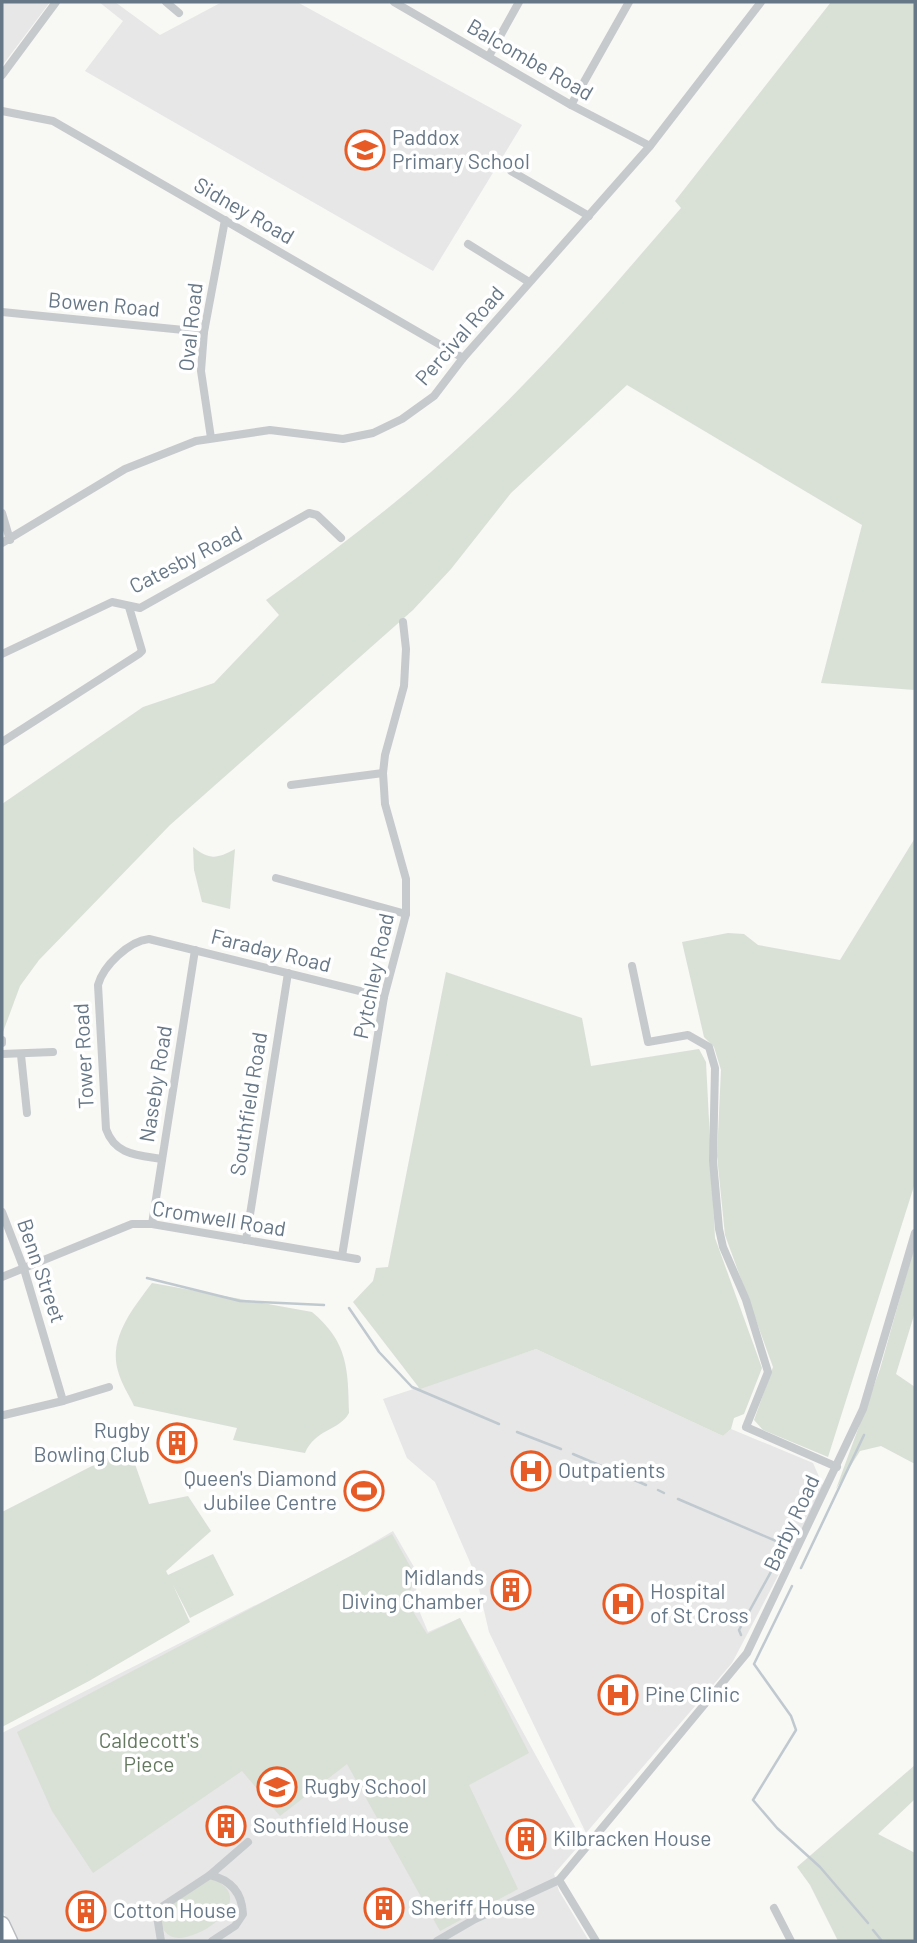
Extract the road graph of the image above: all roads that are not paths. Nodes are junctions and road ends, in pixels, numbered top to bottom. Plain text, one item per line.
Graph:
1 (56, 2) edge
2 (394, 2) edge
3 (519, 2) edge
4 (629, 2) edge
5 (761, 2) edge
6 (489, 56) junction
7 (2, 75) edge
8 (571, 105) junction
9 (2, 111) edge
10 (650, 146) junction
11 (511, 171) dead end
12 (589, 216) junction
13 (225, 220) junction
14 (468, 244) dead end
15 (529, 282) junction
16 (2, 312) edge
17 (204, 332) junction
18 (463, 358) junction
19 (211, 438) junction
20 (2, 513) edge
21 (341, 538) dead end
22 (6, 541) edge
23 (130, 607) junction
24 (402, 622) dead end
25 (2, 654) edge
26 (2, 742) edge
27 (383, 773) junction
28 (291, 785) dead end
29 (276, 878) dead end
30 (406, 914) junction
31 (149, 939) joint
32 (195, 950) junction
33 (632, 966) dead end
34 (288, 974) junction
35 (384, 997) junction
36 (53, 1052) dead end
37 (2, 1054) edge
38 (21, 1055) junction
39 (27, 1113) dead end
40 (162, 1159) junction
41 (2, 1212) edge
42 (152, 1224) junction
43 (915, 1233) edge
44 (246, 1240) junction
45 (342, 1256) junction
46 (357, 1259) dead end
47 (24, 1269) junction
48 (2, 1277) edge
49 (109, 1387) dead end
50 (62, 1401) junction
51 (4, 1415) dead end
52 (837, 1467) junction
53 (248, 1842) dead end
54 (210, 1875) junction
55 (559, 1880) junction
56 (774, 1908) dead end
57 (2, 1924) edge
58 (10, 1941) edge
59 (161, 1941) edge
60 (212, 1941) edge
61 (438, 1941) edge
62 (596, 1941) edge
63 (791, 1941) edge

1 - 7 street
2 - 6 street, Balcombe Road
3 - 6 street
4 - 8 street
5 - 10 street, Percival Road
6 - 8 street, Balcombe Road
8 - 10 street, Balcombe Road
9 - 13 street, Sidney Road
10 - 12 street, Percival Road
11 - 12 street
12 - 15 street, Percival Road
13 - 17 street, Oval Road
13 - 18 street, Sidney Road
14 - 15 street
15 - 18 street, Percival Road
16 - 17 street, Bowen Road
17 - 19 street, Oval Road
18 - 19 street, Percival Road
19 - 22 street, Percival Road
20 - 22 street
21 - 23 street, Catesby Road
23 - 25 street, Catesby Road
23 - 26 street
24 - 27 street, Pytchley Road
27 - 28 street
27 - 30 street, Pytchley Road
29 - 30 street
30 - 35 street, Pytchley Road
31 - 32 street, Faraday Road
31 - 40 street, Tower Road
32 - 34 street, Faraday Road
32 - 40 street, Naseby Road
33 - 52 street
34 - 35 street, Faraday Road
34 - 44 street, Southfield Road
35 - 45 street, Pytchley Road
36 - 38 street
37 - 38 street
38 - 39 street
40 - 42 street, Naseby Road
41 - 47 street, Benn Street
42 - 44 street, Cromwell Road
42 - 47 street, Cromwell Road
43 - 52 street, Barby Road
44 - 45 street, Cromwell Road
45 - 46 street, Cromwell Road
47 - 48 street, Cromwell Road
47 - 50 street, Benn Street
49 - 50 street
50 - 51 street
52 - 55 street, Barby Road
53 - 54 street
54 - 59 street
54 - 60 street
55 - 61 street, Barby Road
55 - 62 street
56 - 63 street
57 - 58 highway

